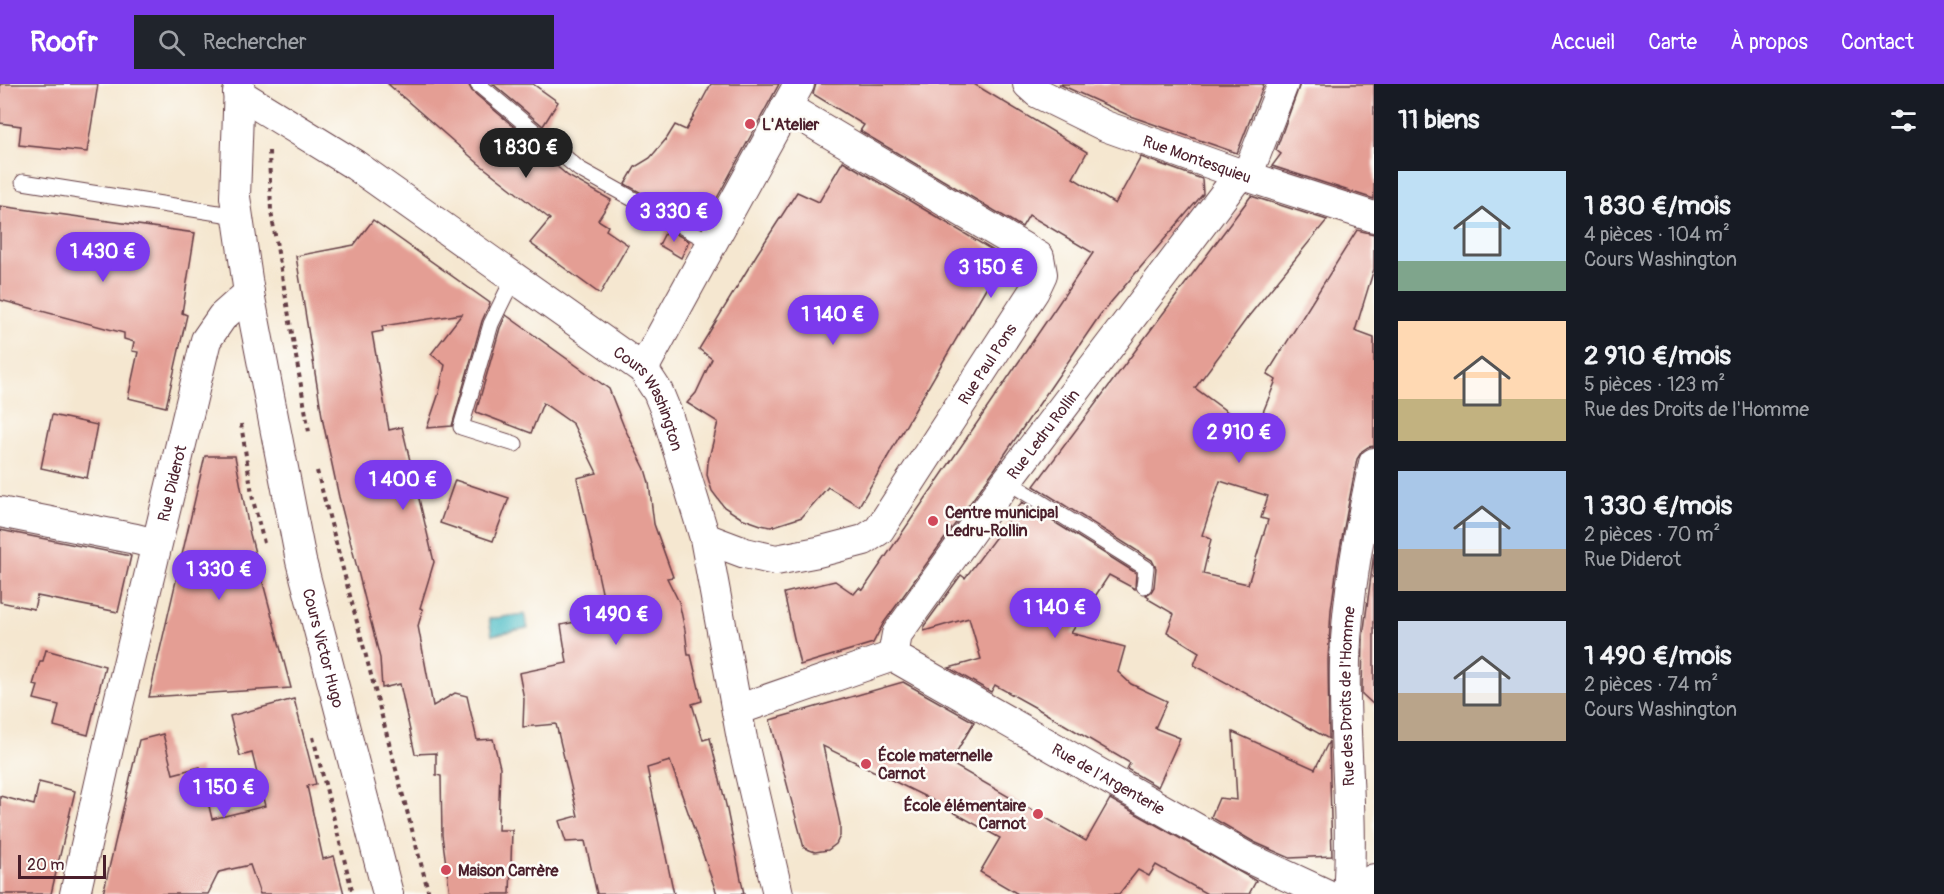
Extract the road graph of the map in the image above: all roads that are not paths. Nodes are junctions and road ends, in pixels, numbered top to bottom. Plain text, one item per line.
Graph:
1 (478, 84) edge
2 (1283, 84) edge
3 (1036, 87) edge
4 (238, 88) edge
5 (793, 96) edge
6 (1244, 175) junction
7 (23, 182) dead end
8 (237, 216) junction
9 (1374, 217) edge
10 (712, 243) junction
11 (514, 277) junction
12 (249, 293) junction
13 (643, 369) junction
14 (515, 444) dead end
15 (1372, 479) edge
16 (1007, 481) junction
17 (0, 512) edge
18 (705, 538) junction
19 (156, 544) junction
20 (1144, 586) dead end
21 (894, 656) junction
22 (737, 710) junction
23 (1374, 879) edge
24 (75, 894) edge
25 (388, 894) edge
26 (778, 894) edge
27 (1326, 894) edge
28 (1350, 894) edge

1 - 10 lane
2 - 6 street, Rue Ledru Rollin
3 - 6 street, Rue Montesquieu
4 - 8 street
4 - 11 street, Cours Washington
5 - 10 street
5 - 18 street, Rue Paul Pons
6 - 9 street, Rue Montesquieu
6 - 16 street, Rue Ledru Rollin
7 - 8 lane
8 - 12 street
10 - 13 street
11 - 13 street, Cours Washington
11 - 14 lane
12 - 19 street, Rue Diderot
12 - 25 street, Cours Victor Hugo
13 - 18 street, Cours Washington
15 - 28 street, Rue des Droits de l'Homme
16 - 20 lane
16 - 21 street, Rue Ledru Rollin
17 - 19 street
18 - 22 street, Cours Washington
19 - 24 street, Rue Diderot
21 - 22 street
21 - 27 street, Rue de l'Argenterie
22 - 26 street, Cours Washington
23 - 28 street

